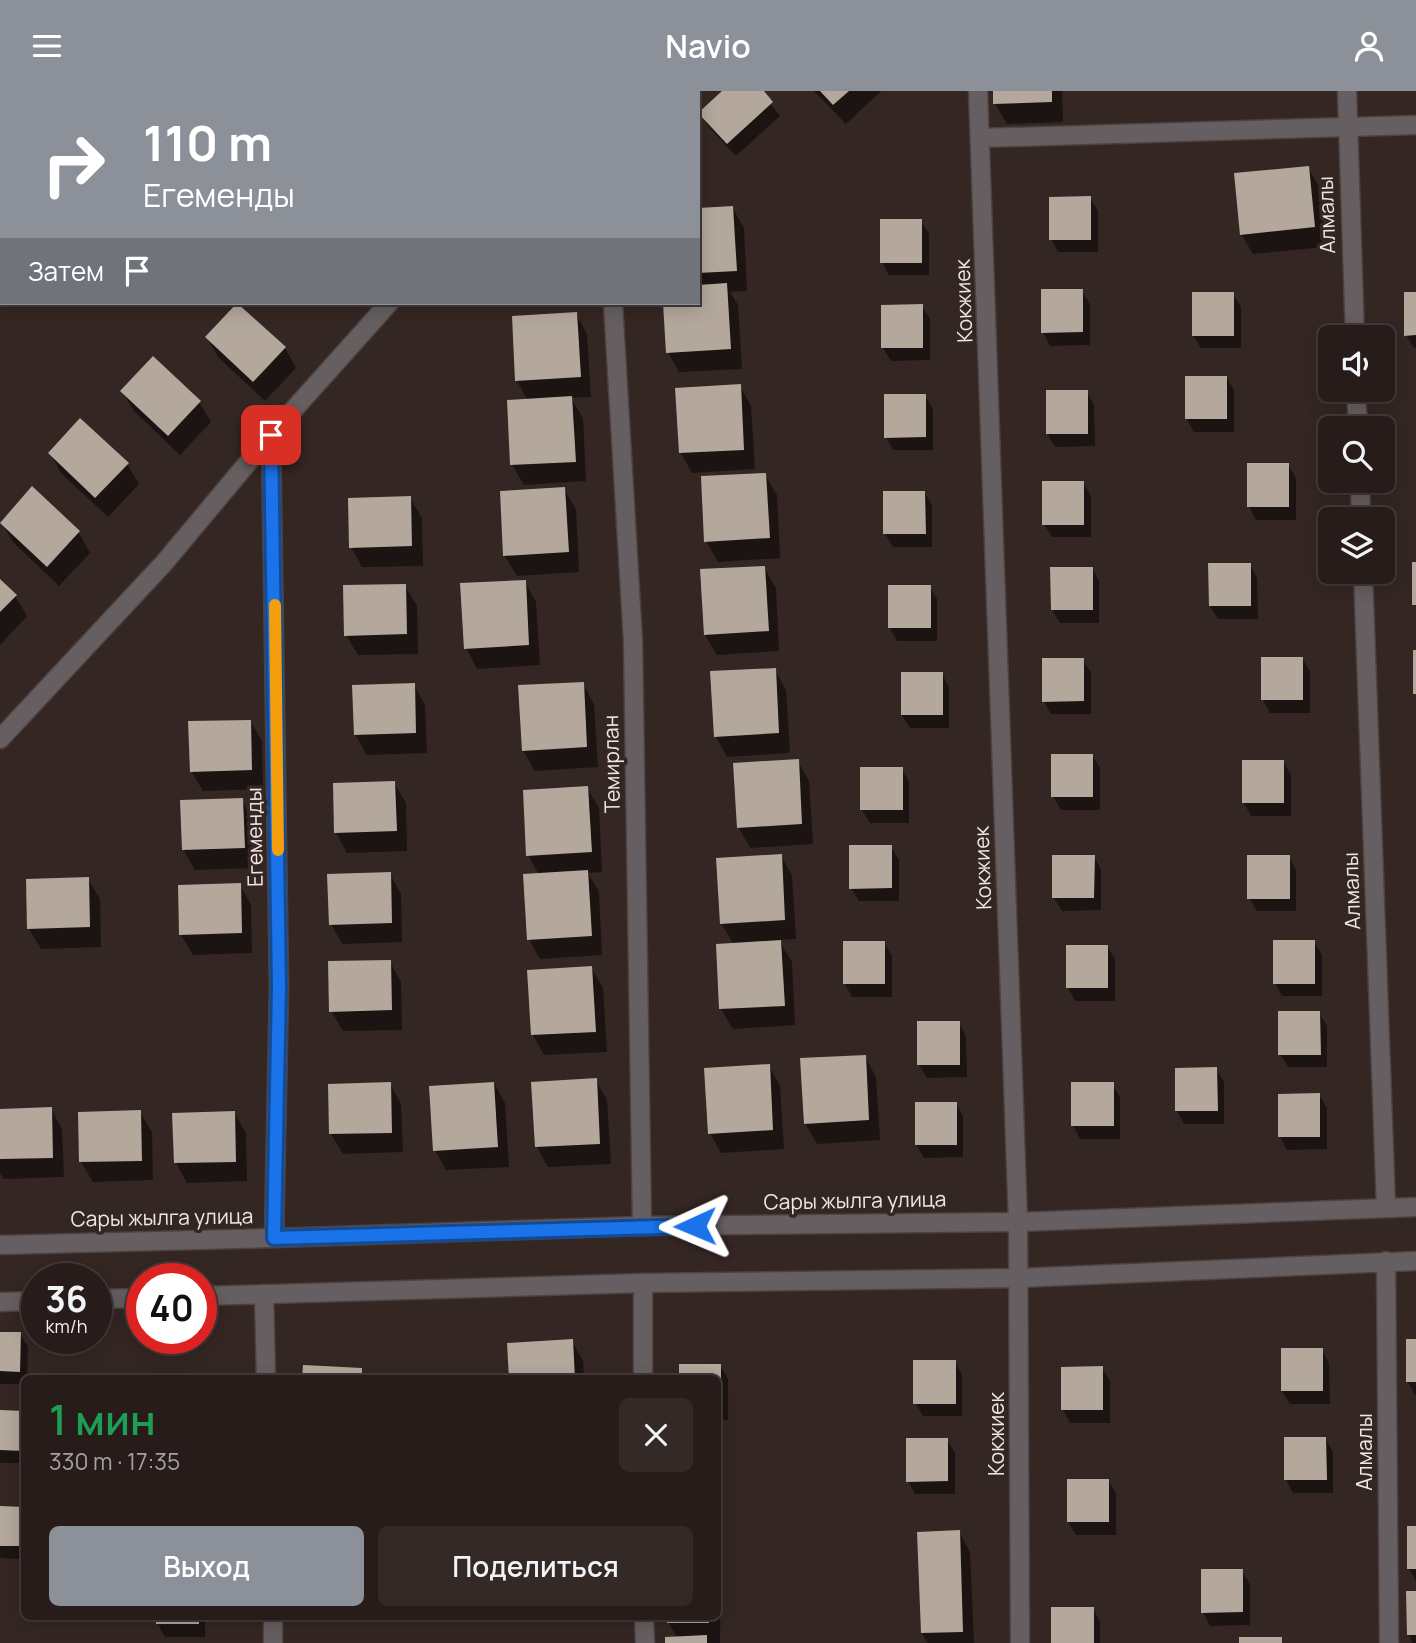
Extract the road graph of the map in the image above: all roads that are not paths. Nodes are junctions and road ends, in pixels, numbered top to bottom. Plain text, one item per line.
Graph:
1 (978, 91) edge
2 (1347, 91) edge
3 (1416, 125) edge
4 (1347, 127) junction
5 (980, 138) junction
6 (387, 305) edge
7 (613, 305) edge
8 (1354, 325) edge
9 (271, 435) junction
10 (1363, 584) edge
11 (0, 739) edge
12 (1386, 1207) junction
13 (1416, 1207) edge
14 (1018, 1221) junction
15 (642, 1226) junction
16 (274, 1238) junction
17 (0, 1245) edge
18 (1386, 1261) junction
19 (1416, 1261) edge
20 (1018, 1277) junction
21 (643, 1283) junction
22 (264, 1294) junction
23 (217, 1295) edge
24 (21, 1301) edge
25 (0, 1302) edge
26 (266, 1375) edge
27 (643, 1375) edge
28 (273, 1620) edge
29 (644, 1620) edge
30 (273, 1643) edge
31 (645, 1643) edge
32 (1020, 1643) edge
33 (1389, 1643) edge

1 - 5 street, Кокжиек
2 - 4 street, Алмалы
3 - 4 street
4 - 5 street
4 - 8 street, Алмалы
5 - 14 street, Кокжиек
6 - 9 street
7 - 15 street, Темирлан
9 - 11 street
9 - 16 street, Егеменды
10 - 12 street, Алмалы
12 - 13 street, Сары жылга улица
12 - 14 street, Сары жылга улица
14 - 15 street, Сары жылга улица
14 - 20 street, Кокжиек
15 - 16 street, Сары жылга улица
16 - 17 street, Сары жылга улица
18 - 19 street
18 - 20 street
18 - 33 street, Алмалы
20 - 21 street
20 - 32 street, Кокжиек
21 - 22 street
21 - 27 street
22 - 23 street
22 - 26 street
24 - 25 street
28 - 30 street
29 - 31 street

